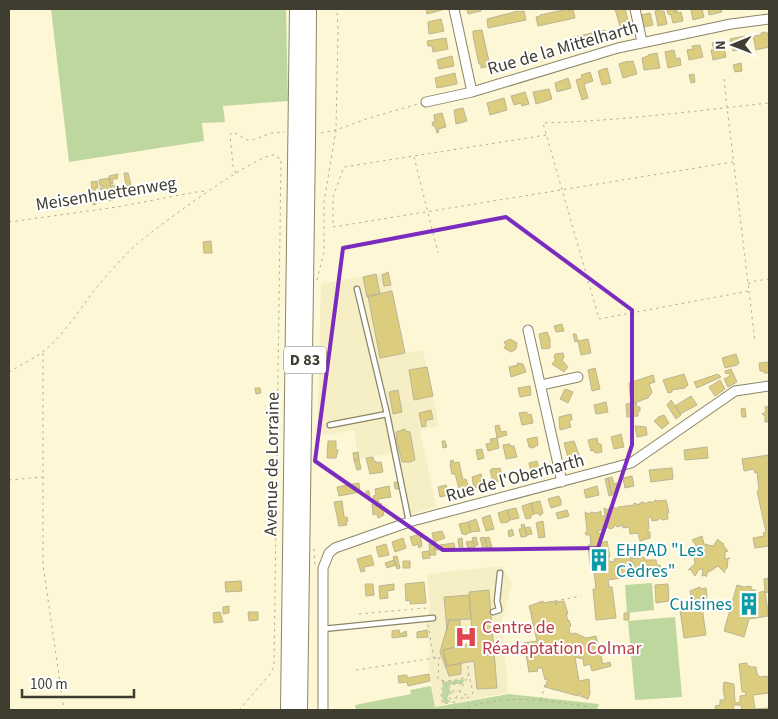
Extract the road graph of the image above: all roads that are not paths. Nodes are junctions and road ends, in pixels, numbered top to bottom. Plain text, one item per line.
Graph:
1 (296, 9) edge
2 (308, 9) edge
3 (454, 9) edge
4 (634, 9) edge
5 (769, 19) edge
6 (642, 42) junction
7 (472, 92) junction
8 (426, 102) road end
9 (357, 289) dead end
10 (528, 330) dead end
11 (578, 377) dead end
12 (541, 385) junction
13 (769, 386) edge
14 (387, 414) junction
15 (330, 425) dead end
16 (562, 482) junction
17 (409, 522) junction
18 (500, 573) dead end
19 (493, 612) dead end
20 (433, 618) dead end
21 (323, 629) junction
22 (288, 710) edge
23 (300, 710) edge
24 (323, 710) edge

1 - 22 main road, Avenue de Lorraine / D 83
2 - 23 main road, Avenue de Lorraine / D 83
3 - 7 street
4 - 6 street
5 - 6 street, Rue de la Mittelharth
6 - 7 street, Rue de la Mittelharth
7 - 8 street, Rue de la Mittelharth
9 - 14 lane
10 - 12 street
11 - 12 street
12 - 16 street
13 - 16 street, Rue de l'Oberharth
14 - 15 lane
14 - 17 lane
16 - 17 street, Rue de l'Oberharth
17 - 21 street, Rue de l'Oberharth
18 - 19 lane
20 - 21 lane
21 - 24 street, Rue de l'Oberharth

